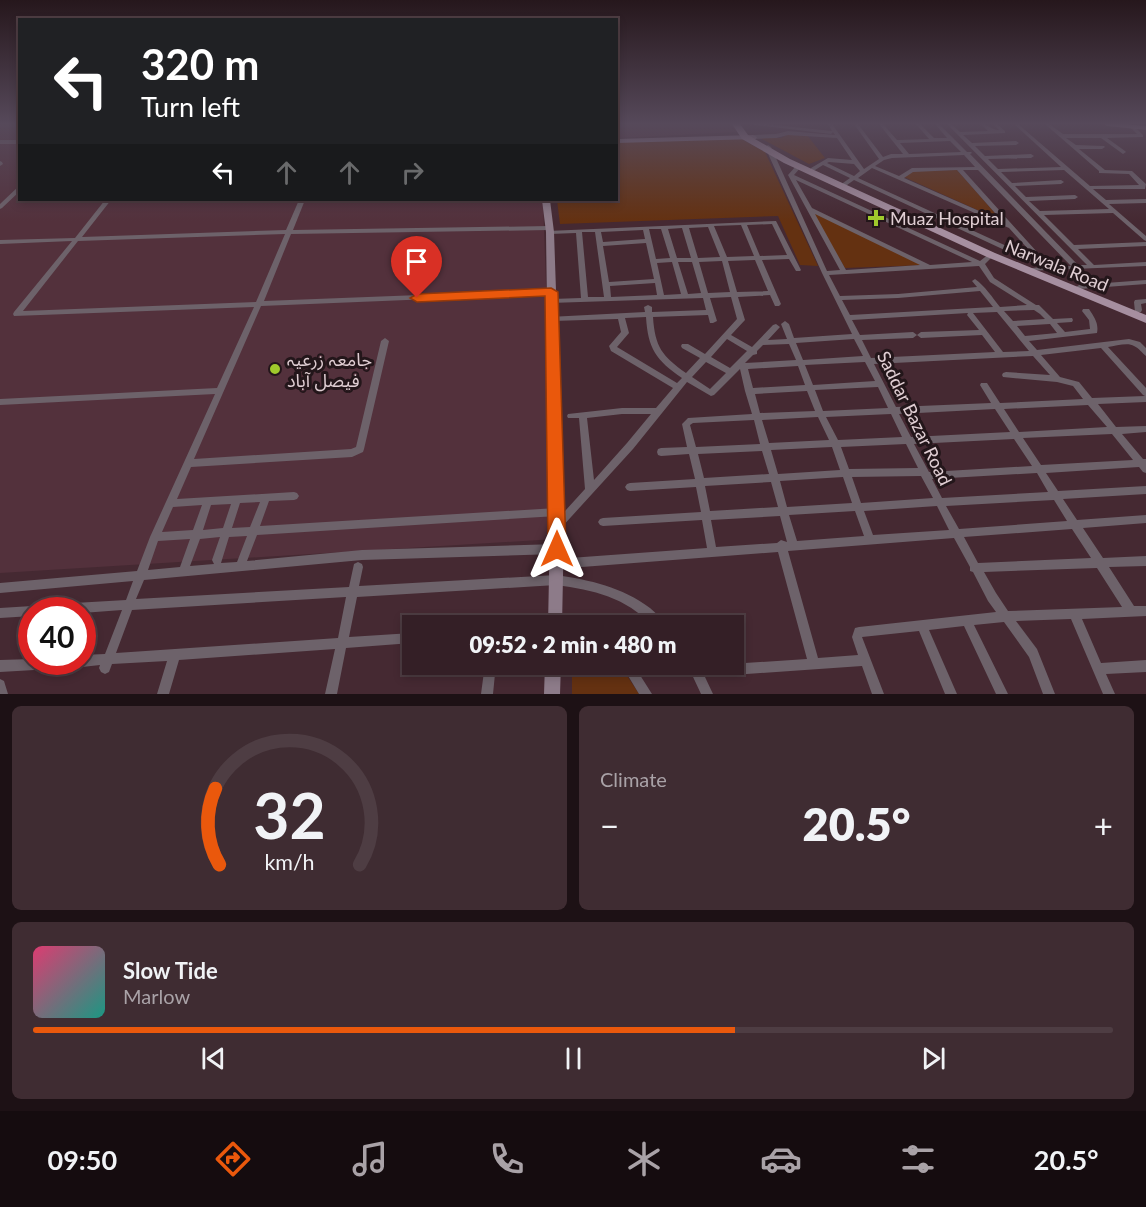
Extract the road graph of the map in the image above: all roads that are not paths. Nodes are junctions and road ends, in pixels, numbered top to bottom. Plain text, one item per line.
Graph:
1 (771, 156) edge
2 (776, 156) edge
3 (788, 156) edge
4 (852, 156) edge
5 (880, 156) edge
6 (898, 156) edge
7 (968, 156) edge
8 (982, 156) edge
9 (1051, 156) edge
10 (1085, 156) edge
11 (882, 159) junction
12 (856, 162) junction
13 (818, 166) junction
14 (871, 166) junction
15 (980, 168) junction
16 (1064, 168) junction
17 (959, 169) junction
18 (795, 171) junction
19 (996, 171) junction
20 (863, 172) junction
21 (1096, 172) dead end
22 (1104, 172) junction
23 (855, 178) junction
24 (900, 178) junction
25 (1060, 182) dead end
26 (845, 184) junction
27 (1010, 185) junction
28 (1146, 187) edge
29 (1087, 188) junction
30 (18, 189) edge
31 (1076, 197) dead end
32 (1024, 199) junction
33 (107, 201) edge
34 (302, 201) edge
35 (546, 201) edge
36 (1146, 201) edge
37 (1104, 202) junction
38 (0, 207) edge
39 (810, 209) junction
40 (1113, 211) junction
41 (1039, 213) junction
42 (744, 224) junction
43 (685, 226) junction
44 (711, 226) junction
45 (664, 227) junction
46 (1012, 227) junction
47 (646, 228) junction
48 (550, 230) junction
49 (598, 230) junction
50 (579, 231) junction
51 (288, 232) junction
52 (76, 240) junction
53 (649, 241) junction
54 (0, 242) edge
55 (1146, 242) edge
56 (600, 244) junction
57 (1072, 247) junction
58 (991, 255) junction
59 (758, 257) junction
60 (791, 257) junction
61 (723, 258) junction
62 (696, 260) junction
63 (653, 261) junction
64 (674, 261) junction
65 (981, 264) junction
66 (1146, 264) edge
67 (1092, 266) junction
68 (928, 267) junction
69 (1076, 267) junction
70 (1048, 268) junction
71 (798, 270) dead end
72 (1032, 270) junction
73 (844, 272) junction
74 (825, 273) junction
75 (657, 281) junction
76 (975, 281) dead end
77 (1146, 282) edge
78 (606, 284) junction
79 (1079, 287) junction
80 (984, 289) junction
81 (772, 293) junction
82 (734, 294) junction
83 (706, 295) junction
84 (685, 296) junction
85 (552, 297) junction
86 (661, 297) junction
87 (838, 298) junction
88 (608, 299) junction
89 (585, 300) junction
90 (1146, 302) edge
91 (259, 304) junction
92 (777, 304) dead end
93 (1037, 307) junction
94 (998, 309) junction
95 (964, 310) junction
96 (649, 311) junction
97 (1086, 311) dead end
98 (711, 312) junction
99 (1142, 312) edge
100 (971, 315) dead end
101 (621, 316) junction
102 (848, 318) junction
103 (552, 319) junction
104 (1146, 319) edge
105 (1069, 320) dead end
106 (713, 321) dead end
107 (1051, 322) junction
108 (1011, 324) junction
109 (1063, 334) junction
110 (728, 336) junction
111 (857, 337) junction
112 (1024, 339) junction
113 (385, 341) dead end
114 (792, 341) junction
115 (764, 343) junction
116 (685, 346) dead end
117 (1102, 346) junction
118 (754, 352) junction
119 (1037, 353) junction
120 (1146, 353) edge
121 (1001, 355) junction
122 (706, 358) junction
123 (868, 360) junction
124 (801, 364) junction
125 (732, 373) junction
126 (1006, 375) dead end
127 (687, 377) junction
128 (1058, 379) junction
129 (880, 384) junction
130 (984, 386) dead end
131 (678, 387) junction
132 (811, 388) junction
133 (220, 391) junction
134 (749, 391) junction
135 (1146, 393) edge
136 (1146, 399) edge
137 (1092, 401) junction
138 (0, 402) edge
139 (998, 405) junction
140 (893, 410) junction
141 (656, 411) junction
142 (583, 415) junction
143 (821, 415) junction
144 (571, 417) dead end
145 (756, 417) junction
146 (1146, 429) edge
147 (1116, 431) junction
148 (1018, 436) junction
149 (909, 442) junction
150 (835, 443) junction
151 (764, 446) junction
152 (692, 450) junction
153 (661, 452) dead end
154 (190, 463) junction
155 (1145, 465) edge
156 (1039, 469) junction
157 (846, 473) junction
158 (924, 474) junction
159 (772, 477) junction
160 (700, 481) junction
161 (630, 487) dead end
162 (590, 490) junction
163 (1146, 490) edge
164 (1056, 495) junction
165 (294, 496) dead end
166 (266, 498) junction
167 (237, 499) junction
168 (208, 501) junction
169 (171, 502) junction
170 (939, 502) junction
171 (858, 507) junction
172 (557, 512) junction
173 (784, 512) junction
174 (706, 517) junction
175 (1146, 519) edge
176 (603, 522) dead end
177 (1075, 523) junction
178 (557, 526) junction
179 (253, 531) junction
180 (226, 533) junction
181 (956, 534) junction
182 (196, 535) junction
183 (155, 537) junction
184 (870, 540) junction
185 (781, 545) junction
186 (793, 545) junction
187 (557, 549) junction
188 (712, 551) junction
189 (217, 560) dead end
190 (1146, 561) edge
191 (1101, 563) junction
192 (556, 564) junction
193 (240, 567) junction
194 (358, 567) dead end
195 (974, 568) junction
196 (183, 572) junction
197 (141, 576) junction
198 (556, 580) junction
199 (0, 588) edge
200 (353, 591) junction
201 (131, 604) junction
202 (96, 606) edge
203 (1146, 611) edge
204 (18, 612) edge
205 (1132, 612) junction
206 (0, 613) edge
207 (555, 615) edge
208 (647, 615) edge
209 (1075, 615) junction
210 (1007, 616) junction
211 (967, 621) junction
212 (922, 626) junction
213 (402, 639) edge
214 (342, 643) junction
215 (175, 654) junction
216 (866, 660) junction
217 (96, 662) edge
218 (107, 663) junction
219 (814, 664) junction
220 (18, 665) edge
221 (0, 666) edge
222 (744, 666) edge
223 (1146, 666) edge
224 (1098, 669) junction
225 (490, 675) edge
226 (553, 675) edge
227 (633, 675) edge
228 (698, 675) edge
229 (0, 685) edge
230 (2, 694) edge
231 (163, 694) edge
232 (332, 694) edge
233 (487, 694) edge
234 (552, 694) edge
235 (646, 694) edge
236 (707, 694) edge
237 (878, 694) edge
238 (951, 694) edge
239 (1002, 694) edge
240 (1049, 694) edge
241 (1109, 694) edge

1 - 74 street, Saddar Bazar Road
2 - 18 main road, Narwala Road
3 - 13 main road, Narwala Road
4 - 12 street
5 - 11 street
6 - 11 street
7 - 15 street
8 - 19 street
9 - 16 street
10 - 22 street
11 - 14 street
12 - 13 street
12 - 20 street
13 - 23 street
13 - 26 main road, Narwala Road
14 - 20 street
14 - 24 street
15 - 17 street
15 - 69 street
16 - 19 street
16 - 29 street
17 - 24 street
17 - 46 street
18 - 39 street
18 - 58 main road, Narwala Road
18 - 65 street
19 - 27 street
20 - 23 street
21 - 22 street
22 - 28 street
23 - 26 street
23 - 70 street
24 - 46 street
25 - 27 street
26 - 72 main road, Narwala Road
27 - 32 street
28 - 29 street
29 - 37 street
30 - 38 street
31 - 32 street
32 - 41 street
33 - 52 street
34 - 51 street
35 - 48 street
36 - 37 street
37 - 40 street
39 - 68 street
39 - 73 street
40 - 41 street
40 - 55 street
41 - 57 street
42 - 44 street
42 - 59 street
42 - 60 street
43 - 44 street
43 - 45 street
43 - 62 street
44 - 61 street
45 - 47 street
45 - 64 street
46 - 70 street
47 - 49 street
47 - 53 street
48 - 50 street
48 - 51 street
48 - 85 street
49 - 50 street
49 - 56 street
50 - 89 street
51 - 52 street
51 - 91 street
52 - 54 street
52 - 91 street
53 - 56 street
53 - 63 street
55 - 57 street
56 - 78 street
57 - 67 street
58 - 65 street
58 - 72 main road, Narwala Road
59 - 60 street
59 - 61 street
59 - 81 street
60 - 71 street
61 - 62 street
61 - 82 street
62 - 64 street
62 - 83 street
63 - 64 street
63 - 75 street
64 - 84 street
65 - 68 street
65 - 93 street
66 - 67 street
67 - 69 street
68 - 73 street
69 - 70 street
70 - 72 street
72 - 79 main road, Narwala Road
72 - 104 main road, Narwala Road
73 - 74 street
74 - 87 street, Saddar Bazar Road
75 - 78 street
75 - 86 street
76 - 80 street
77 - 79 street
78 - 88 street
79 - 99 main road, Narwala Road
80 - 87 street
80 - 94 street
81 - 82 street
81 - 92 street
82 - 83 street
82 - 110 street
83 - 84 street
83 - 98 street
84 - 86 street
85 - 89 street
85 - 91 street
85 - 103 street
86 - 88 street
87 - 102 street, Saddar Bazar Road
88 - 89 street
90 - 99 street
91 - 133 street
93 - 94 street
93 - 107 street
94 - 95 street
94 - 108 street
95 - 102 street
95 - 111 street
96 - 98 street
96 - 101 street
96 - 127 street
97 - 109 street
98 - 106 street
100 - 121 street
101 - 103 street
101 - 131 street
102 - 111 street, Saddar Bazar Road
103 - 172 street
105 - 107 street
107 - 108 street
107 - 109 street
108 - 112 street
109 - 112 street
110 - 118 street
110 - 122 street
111 - 114 street
111 - 123 street, Saddar Bazar Road
112 - 119 street
113 - 154 street
114 - 115 street
114 - 115 street
114 - 124 street
115 - 118 street
116 - 122 street
117 - 119 street
117 - 120 street
117 - 135 street
118 - 125 street
119 - 121 street
119 - 128 street
121 - 123 street
122 - 125 street
122 - 127 street
123 - 124 street
123 - 129 street, Saddar Bazar Road
124 - 132 street
124 - 134 street
125 - 127 street
126 - 128 street
127 - 131 street
128 - 137 street
129 - 132 street
129 - 140 street, Saddar Bazar Road
130 - 139 street
131 - 141 street
132 - 134 street
132 - 143 street
133 - 138 street
133 - 154 street
134 - 145 street
136 - 137 street
137 - 139 street
137 - 147 street
139 - 140 street
139 - 148 street
140 - 143 street
140 - 149 street, Saddar Bazar Road
141 - 142 street
141 - 162 street
142 - 144 street
142 - 162 street
143 - 145 street
143 - 150 street
145 - 151 street
145 - 152 street
146 - 147 street
147 - 148 street
147 - 155 street
148 - 149 street
148 - 156 street
149 - 150 street
149 - 158 street, Saddar Bazar Road
150 - 151 street
150 - 157 street
151 - 152 street
151 - 159 street
152 - 153 street
152 - 160 street
154 - 169 street
155 - 156 street
156 - 158 street
156 - 164 street
157 - 158 street
157 - 159 street
157 - 171 street
158 - 170 street, Saddar Bazar Road
159 - 160 street
159 - 173 street
160 - 161 street
160 - 174 street
162 - 178 street
163 - 164 street
164 - 170 street
164 - 177 street
165 - 166 street
166 - 167 street
166 - 179 street
167 - 168 street
167 - 180 street
168 - 169 street
168 - 182 street
169 - 183 street
170 - 171 street
170 - 181 street, Saddar Bazar Road
171 - 173 street
171 - 184 street
172 - 178 street
172 - 179 street
173 - 174 street
173 - 186 street
174 - 176 street
174 - 188 street
175 - 177 street
177 - 181 street
177 - 191 street
178 - 187 street
179 - 180 street
179 - 193 street
180 - 182 street
180 - 189 street
181 - 184 street
181 - 195 street, Saddar Bazar Road
182 - 183 street
182 - 196 street
183 - 197 street
184 - 186 street
185 - 186 street
185 - 188 street
185 - 219 street
187 - 192 street
187 - 193 street
188 - 192 street
190 - 191 street
191 - 195 street
191 - 205 street
192 - 198 street
193 - 196 street
194 - 200 street
195 - 210 street, Saddar Bazar Road
196 - 197 street
197 - 199 street
197 - 201 street
198 - 200 street
198 - 207 street
198 - 208 street
200 - 201 street
200 - 214 street
201 - 202 street
201 - 218 street
203 - 205 street
204 - 206 street
205 - 209 street
209 - 210 street
209 - 224 street
210 - 211 street
210 - 240 street, Saddar Bazar Road
211 - 212 street
211 - 239 street
212 - 216 street
212 - 238 street
213 - 214 street
214 - 215 street
214 - 232 street
215 - 218 street
215 - 231 street
216 - 219 street
216 - 237 street
217 - 218 street
219 - 222 street
220 - 221 street
223 - 224 street
224 - 241 street
225 - 233 street
226 - 234 street
227 - 235 street
228 - 236 street
229 - 230 street

